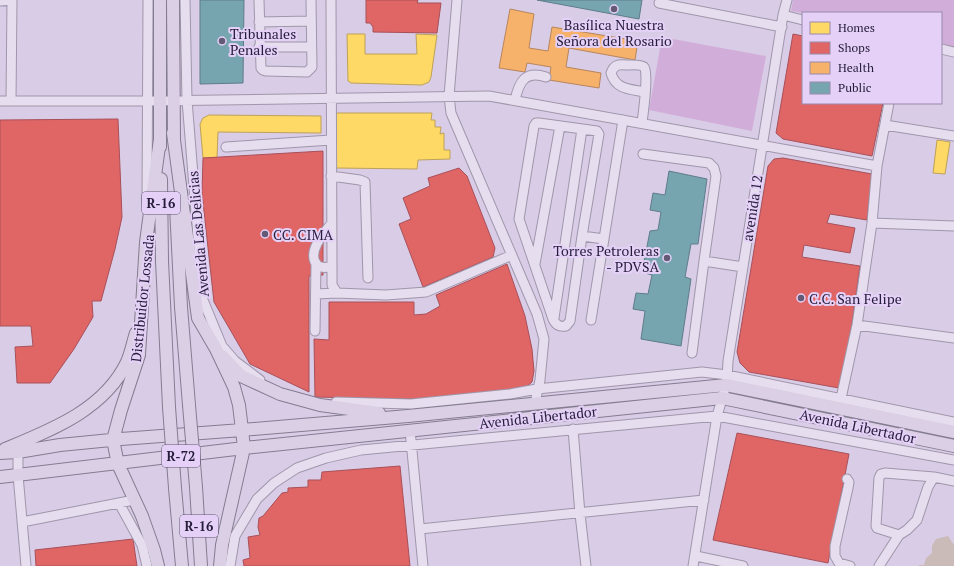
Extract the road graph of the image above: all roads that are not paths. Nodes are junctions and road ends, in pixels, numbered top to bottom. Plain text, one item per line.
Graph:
1 (12, 0) edge
2 (148, 0) edge
3 (160, 0) edge
4 (174, 0) edge
5 (185, 0) edge
6 (259, 0) edge
7 (311, 0) edge
8 (331, 0) edge
9 (457, 0) edge
10 (787, 0) edge
11 (0, 1) edge
12 (659, 3) dead end
13 (783, 15) junction
14 (802, 20) edge
15 (311, 21) junction
16 (259, 22) junction
17 (782, 27) junction
18 (260, 47) junction
19 (311, 47) junction
20 (942, 49) edge
21 (954, 52) edge
22 (546, 77) dead end
23 (645, 92) dead end
24 (449, 96) junction
25 (331, 98) junction
26 (173, 100) junction
27 (187, 100) junction
28 (515, 100) junction
29 (0, 101) edge
30 (11, 101) junction
31 (154, 101) junction
32 (889, 104) edge
33 (623, 120) junction
34 (642, 123) junction
35 (885, 125) junction
36 (560, 126) junction
37 (582, 129) junction
38 (173, 133) junction
39 (954, 136) edge
40 (160, 139) junction
41 (331, 140) junction
42 (763, 144) junction
43 (226, 147) dead end
44 (643, 154) dead end
45 (877, 166) junction
46 (331, 176) junction
47 (332, 223) junction
48 (872, 224) junction
49 (954, 226) edge
50 (582, 236) junction
51 (604, 239) junction
52 (146, 242) junction
53 (315, 249) junction
54 (332, 251) junction
55 (512, 255) junction
56 (704, 261) junction
57 (316, 264) junction
58 (332, 266) junction
59 (535, 266) junction
60 (743, 267) junction
61 (368, 278) dead end
62 (337, 293) junction
63 (316, 294) junction
64 (142, 311) junction
65 (554, 319) junction
66 (591, 320) dead end
67 (857, 326) junction
68 (315, 331) dead end
69 (954, 338) edge
70 (216, 349) junction
71 (692, 353) dead end
72 (727, 380) junction
73 (537, 389) junction
74 (722, 398) junction
75 (535, 403) junction
76 (840, 403) junction
77 (408, 416) junction
78 (717, 416) junction
79 (954, 422) edge
80 (573, 429) junction
81 (242, 430) junction
82 (410, 430) junction
83 (954, 432) edge
84 (117, 440) junction
85 (412, 444) junction
86 (954, 446) edge
87 (244, 448) junction
88 (0, 452) edge
89 (18, 452) junction
90 (954, 460) edge
91 (118, 464) junction
92 (18, 475) junction
93 (0, 477) edge
94 (934, 477) junction
95 (847, 479) dead end
96 (954, 481) edge
97 (134, 500) junction
98 (704, 500) junction
99 (119, 503) junction
100 (580, 514) junction
101 (22, 522) junction
102 (420, 529) junction
103 (899, 535) junction
104 (696, 556) junction
105 (26, 566) edge
106 (147, 566) edge
107 (158, 566) edge
108 (182, 566) edge
109 (202, 566) edge
110 (220, 566) edge
111 (230, 566) edge
112 (423, 566) edge
113 (586, 566) edge
114 (693, 566) edge
115 (743, 566) edge
116 (850, 566) edge
117 (877, 566) edge

1 - 11 street
1 - 30 street
2 - 31 street, R-16
3 - 31 main road, R-16
4 - 26 main road, Avenida Las Delicias / R-16
5 - 27 street, Avenida Las Delicias / R-16
6 - 16 street
7 - 15 street
8 - 25 street
9 - 24 street
10 - 13 street, avenida 12
12 - 17 street
13 - 14 street
13 - 17 street, avenida 12
15 - 16 street
15 - 19 street
16 - 18 street
17 - 42 street, avenida 12
18 - 19 street
18 - 19 street
20 - 21 street
22 - 28 street
23 - 34 street
24 - 25 street
24 - 28 street
24 - 55 street
25 - 27 street
25 - 41 street
26 - 27 street
26 - 31 street
26 - 38 main road, Avenida Las Delicias / R-16
27 - 73 street, Avenida Las Delicias / R-16
28 - 33 street
29 - 30 street
30 - 31 street
31 - 40 main road, R-16
31 - 52 street, R-16
32 - 35 street
33 - 34 street
33 - 51 street
34 - 42 street
35 - 39 street
35 - 45 street
36 - 37 street
36 - 59 street
36 - 59 street
37 - 50 street
37 - 65 street
38 - 70 main road
38 - 109 main road, Avenida Las Delicias / R-16, bridge
40 - 52 main road, Distribuidor Lossada
40 - 108 main road, R-16, bridge
41 - 43 street
41 - 46 street
42 - 45 street
42 - 60 street, avenida 12
44 - 56 street
45 - 48 street
46 - 47 street
46 - 61 street
47 - 53 street
47 - 54 street
48 - 49 street
48 - 67 street
50 - 51 street
50 - 65 street
51 - 66 street
52 - 64 main road, Distribuidor Lossada
53 - 54 street
53 - 57 street
54 - 58 street
55 - 62 street
55 - 73 street
56 - 60 street
56 - 71 street
57 - 58 street
57 - 63 street
58 - 62 street
59 - 65 street
60 - 72 street, avenida 12
62 - 63 street
63 - 68 street
64 - 84 main road, Distribuidor Lossada
64 - 88 main road
67 - 69 street
67 - 76 street
70 - 77 main road
70 - 81 main road
72 - 73 street, Avenida Las Delicias
72 - 74 street, avenida 12
72 - 75 main road, Avenida Libertador / R-72
72 - 76 main road, Avenida Libertador / R-72
73 - 75 street
74 - 78 street, avenida 12
74 - 82 main road, Avenida Libertador / R-72
74 - 86 main road, Avenida Libertador / R-72
75 - 77 main road, Avenida Libertador / R-72
76 - 79 street
76 - 83 main road, Avenida Libertador / R-72
77 - 81 main road, Avenida Libertador / R-72
78 - 80 street
78 - 90 street
78 - 98 street, avenida 12
80 - 85 street
80 - 100 street
81 - 84 main road, Avenida Libertador / R-72
81 - 87 main road
82 - 85 street
82 - 87 main road, Avenida Libertador / R-72
84 - 89 main road, R-72
84 - 91 main road, Distribuidor Lossada
85 - 102 street
85 - 111 street
87 - 91 main road, Avenida Libertador / R-72
87 - 110 main road
88 - 89 main road, R-72
89 - 92 street
91 - 92 main road, R-72
91 - 97 main road, Distribuidor Lossada
92 - 93 main road, R-72
92 - 101 street
94 - 96 street
94 - 103 street
94 - 103 street
95 - 116 street
97 - 99 street
97 - 107 main road, Distribuidor Lossada
98 - 100 street
98 - 104 street, avenida 12
99 - 101 street
99 - 106 street
100 - 102 street
100 - 113 street
101 - 105 street
102 - 112 street
103 - 117 street
104 - 114 street, avenida 12
104 - 115 street

